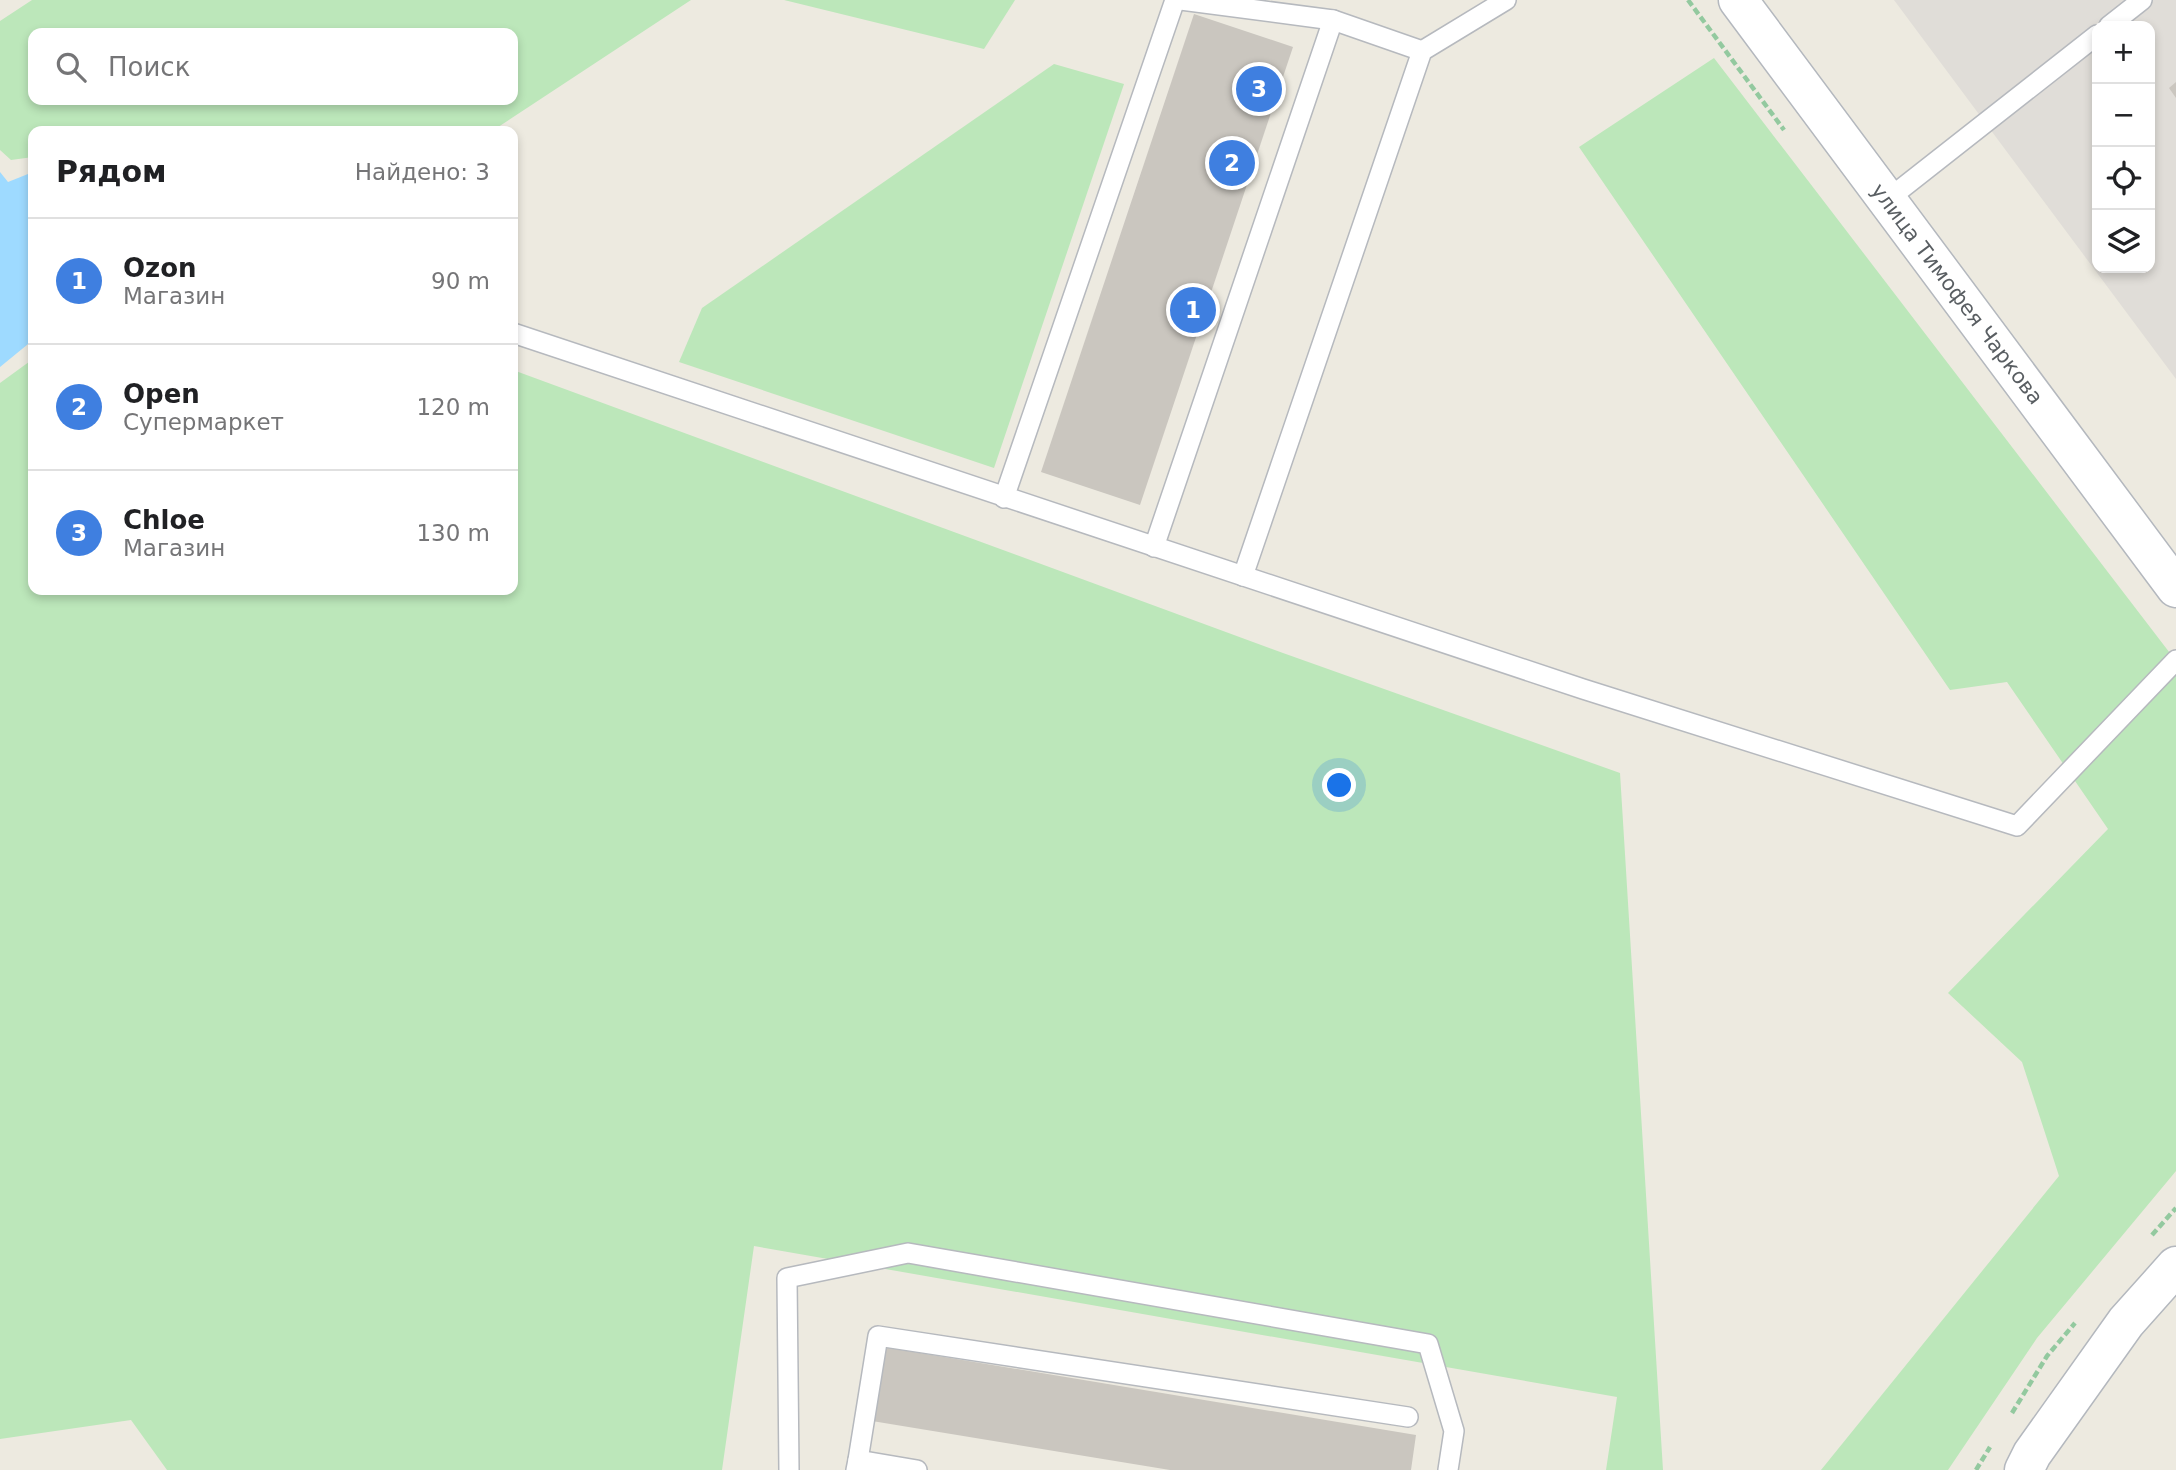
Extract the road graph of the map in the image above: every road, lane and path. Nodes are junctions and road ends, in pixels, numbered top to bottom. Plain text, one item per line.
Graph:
1 (1175, 0) edge
2 (1181, 0) edge
3 (1506, 0) edge
4 (1738, 0) edge
5 (2142, 0) edge
6 (1333, 20) junction
7 (2115, 21) edge
8 (2092, 40) edge
9 (1422, 51) junction
10 (1887, 200) junction
11 (518, 335) edge
12 (1004, 498) junction
13 (1154, 547) junction
14 (1243, 576) junction
15 (2176, 588) edge
16 (2176, 660) edge
17 (2176, 1266) edge
18 (1408, 1417) dead end
19 (857, 1465) edge
20 (789, 1470) edge
21 (917, 1470) edge
22 (1448, 1470) edge
23 (2024, 1470) edge

1 - 12 lane
2 - 6 lane
3 - 9 lane
4 - 10 main road, улица Тимофея Чаркова
5 - 7 lane
6 - 9 lane
6 - 13 lane
8 - 10 lane
9 - 14 lane
10 - 15 main road, улица Тимофея Чаркова
11 - 12 lane
12 - 13 lane
13 - 14 lane
14 - 16 lane
17 - 23 main road
18 - 19 lane
19 - 21 lane
20 - 22 lane

